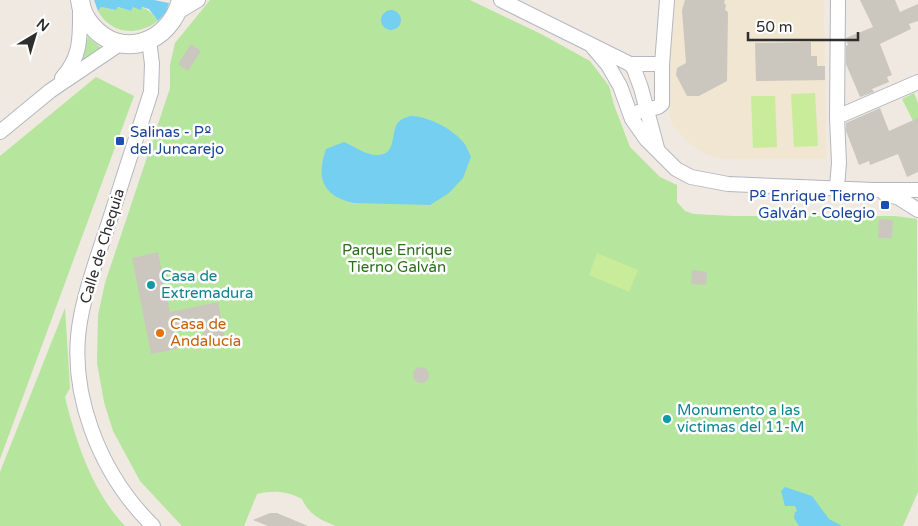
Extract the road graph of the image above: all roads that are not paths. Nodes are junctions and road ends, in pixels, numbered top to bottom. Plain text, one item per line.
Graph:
1 (198, 0) edge
2 (503, 0) edge
3 (667, 0) edge
4 (838, 0) edge
5 (80, 2) edge
6 (179, 6) edge
7 (149, 40) junction
8 (121, 43) junction
9 (591, 45) junction
10 (630, 64) junction
11 (662, 64) junction
12 (918, 82) edge
13 (50, 91) junction
14 (646, 110) junction
15 (630, 113) junction
16 (837, 117) junction
17 (0, 132) edge
18 (657, 148) junction
19 (837, 187) junction
20 (874, 190) junction
21 (918, 190) edge
22 (918, 210) edge
23 (153, 526) edge

1 - 6 street
2 - 9 street
3 - 11 street
4 - 16 street
5 - 8 street
5 - 13 street
6 - 7 street
7 - 8 street
7 - 23 street, Calle de Chequia
8 - 13 street
9 - 10 street
9 - 15 street
10 - 11 street
10 - 14 street
11 - 14 street
12 - 16 street
13 - 17 street
14 - 15 street
14 - 18 street
15 - 18 street
16 - 19 street
18 - 19 street
19 - 20 street
20 - 21 street
20 - 22 street

